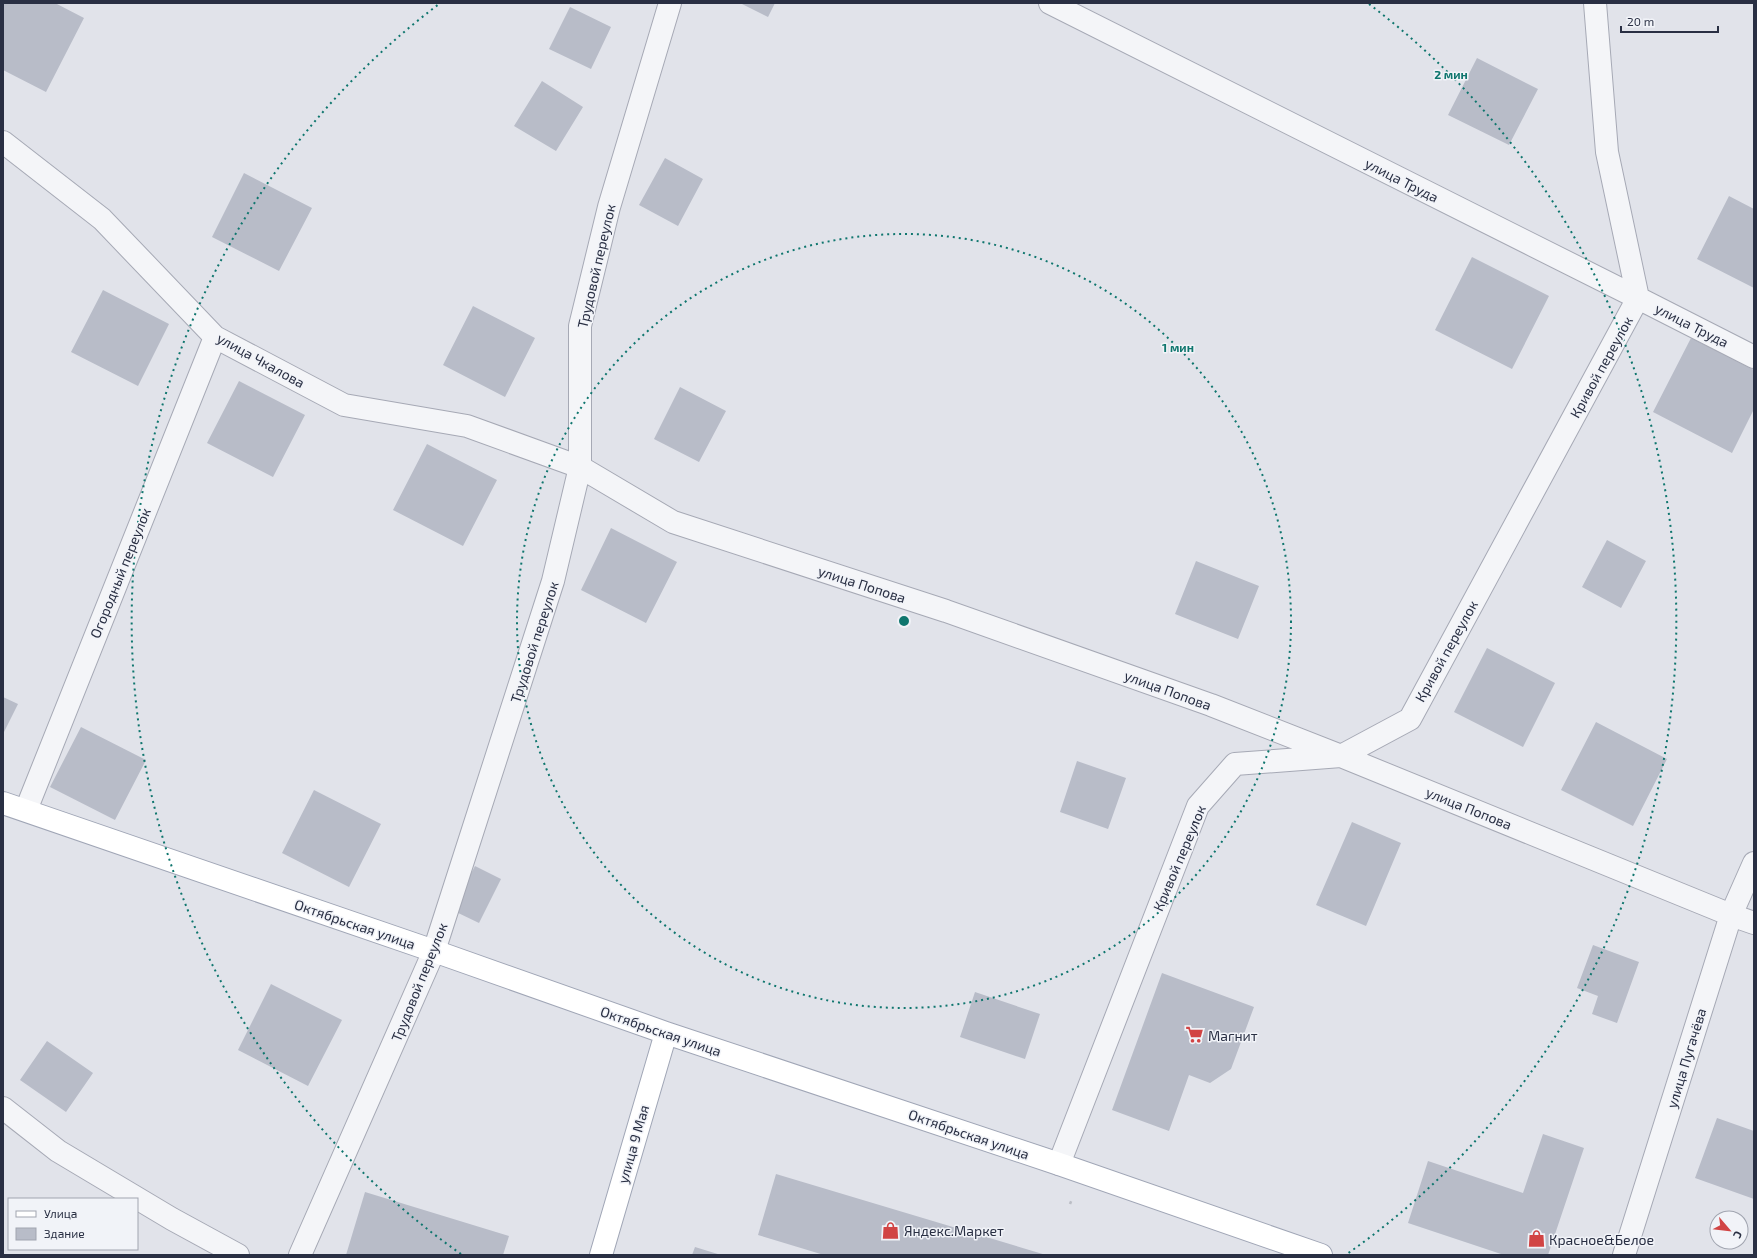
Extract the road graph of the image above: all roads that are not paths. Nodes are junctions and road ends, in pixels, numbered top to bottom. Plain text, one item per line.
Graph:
1 (670, 3) edge
2 (1050, 3) edge
3 (1595, 3) edge
4 (3, 142) edge
5 (1638, 298) junction
6 (215, 337) junction
7 (1754, 357) edge
8 (580, 468) junction
9 (1341, 756) junction
10 (3, 803) edge
11 (26, 810) junction
12 (1754, 863) edge
13 (1731, 915) junction
14 (1754, 922) edge
15 (434, 952) junction
16 (666, 1033) junction
17 (3, 1108) edge
18 (1059, 1164) junction
19 (137, 1198) edge
20 (138, 1199) edge
21 (238, 1255) edge
22 (300, 1255) edge
23 (601, 1255) edge
24 (1321, 1255) edge
25 (1624, 1255) edge

1 - 8 street, Трудовой переулок
2 - 5 street, улица Труда
3 - 5 street
4 - 6 street, улица Чкалова
5 - 7 street, улица Труда
5 - 9 street, Кривой переулок
6 - 8 street, улица Чкалова
6 - 11 street, Огородный переулок
8 - 9 street, улица Попова
8 - 15 street, Трудовой переулок
9 - 13 street, улица Попова
9 - 18 street, Кривой переулок
10 - 11 main road, Октябрьская улица
11 - 15 main road, Октябрьская улица
12 - 13 street, улица Пугачёва
13 - 14 street, улица Попова
13 - 25 street, улица Пугачёва
15 - 16 main road, Октябрьская улица
15 - 22 street, Трудовой переулок
16 - 18 main road, Октябрьская улица
16 - 23 main road, улица 9 Мая
17 - 19 street
18 - 24 main road, Октябрьская улица
20 - 21 street

